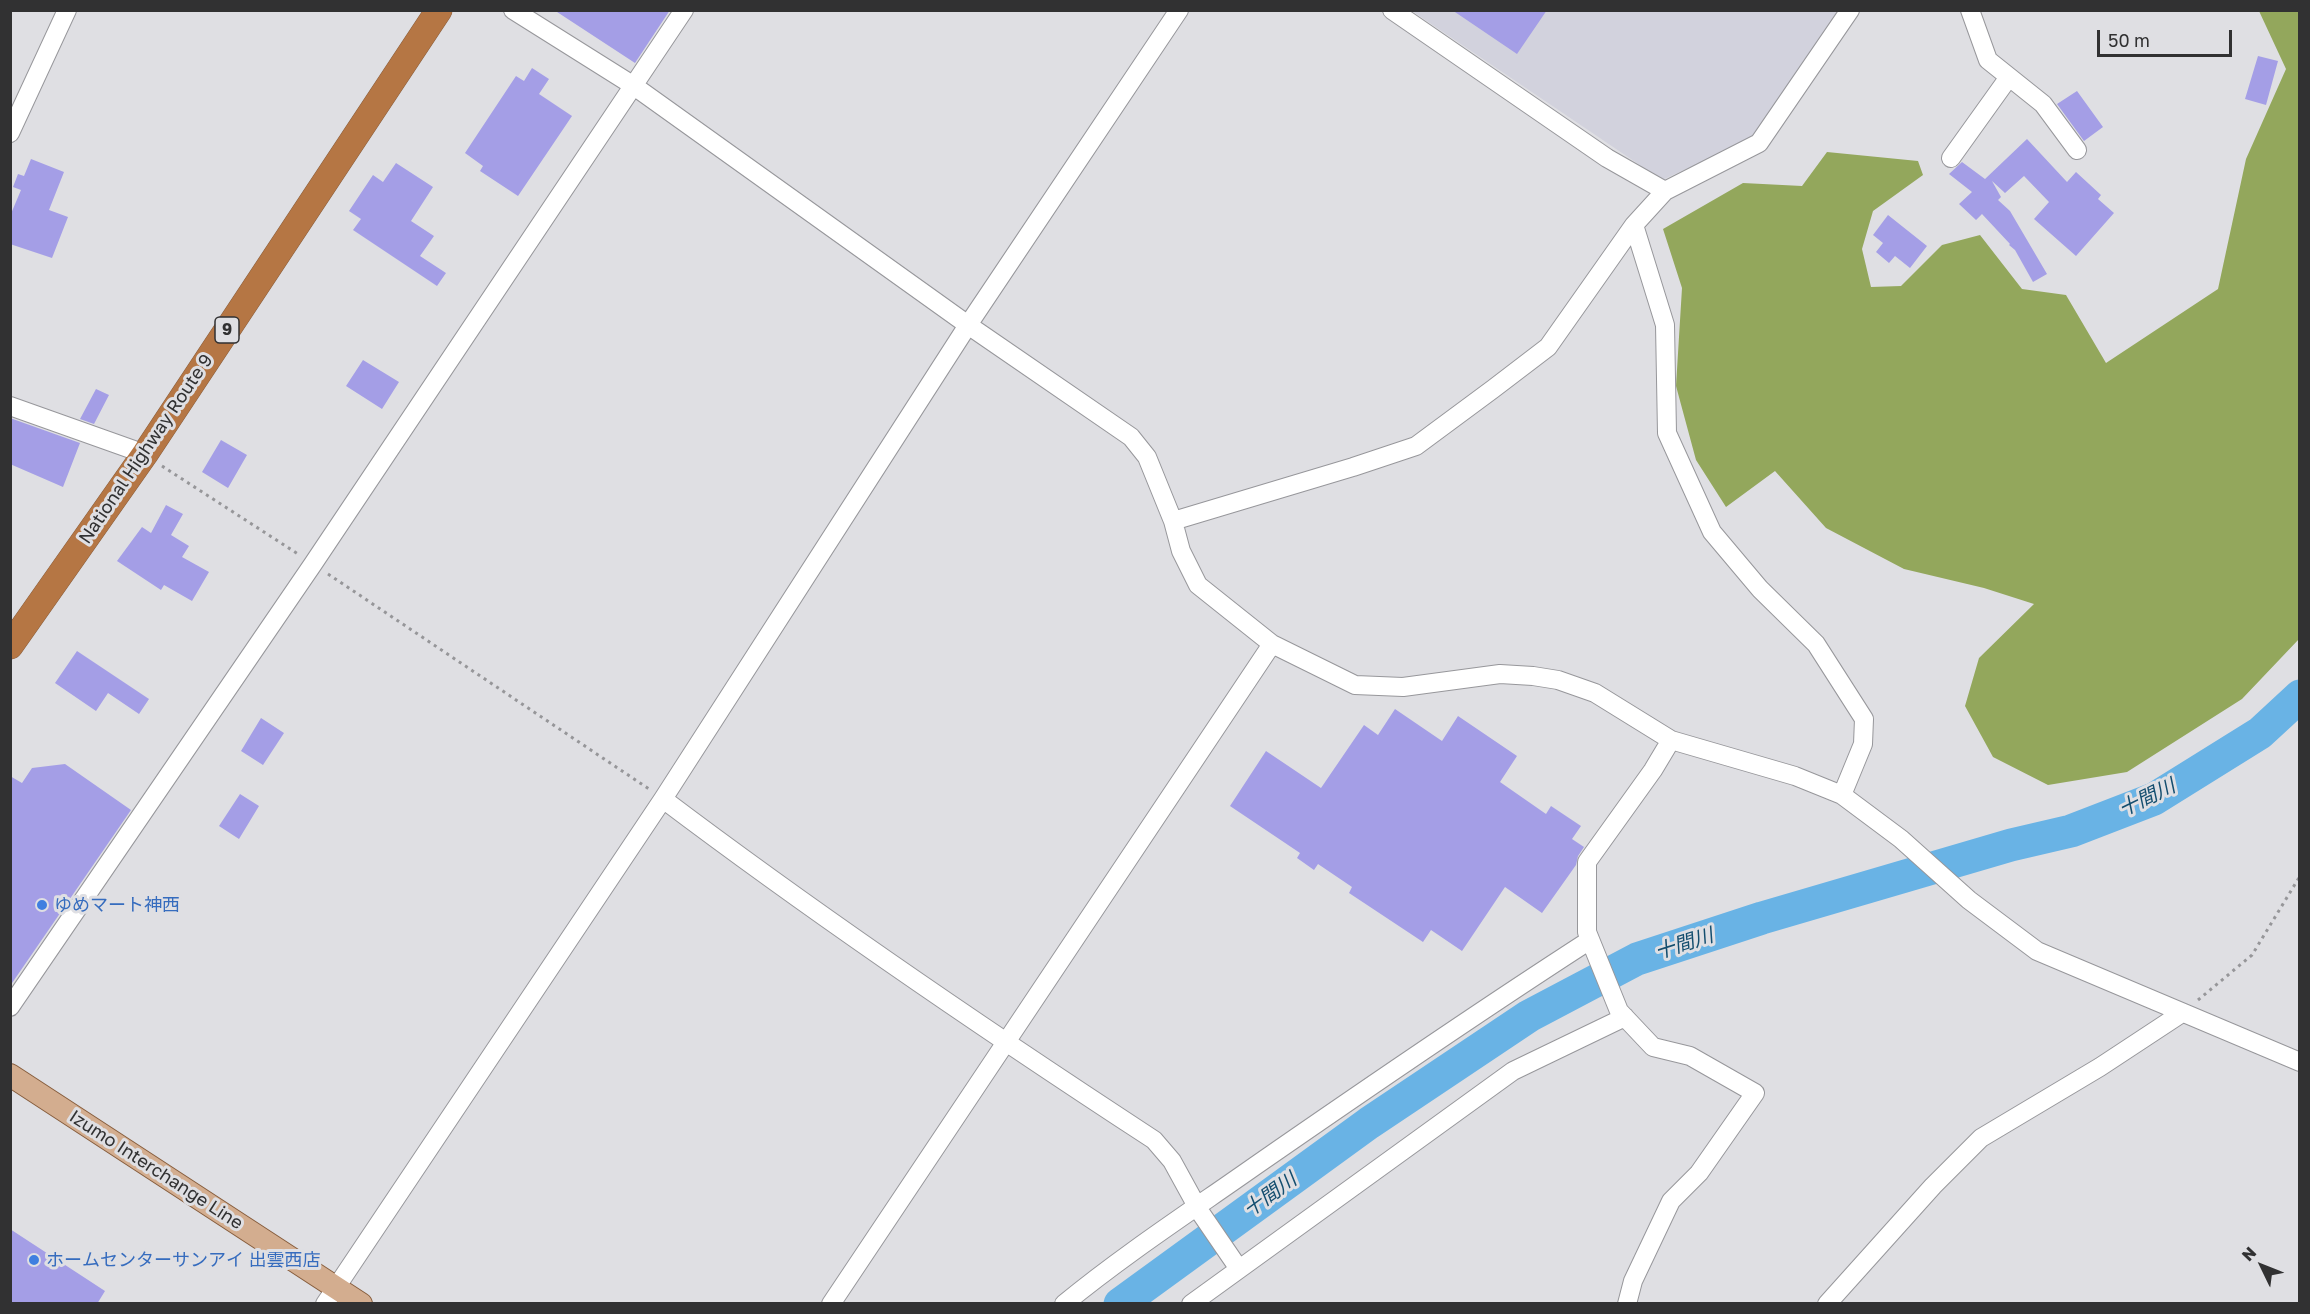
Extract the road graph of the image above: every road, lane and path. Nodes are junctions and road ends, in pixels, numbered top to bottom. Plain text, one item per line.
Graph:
1 (67, 10) edge
2 (439, 10) edge
3 (513, 10) edge
4 (684, 10) edge
5 (1179, 10) edge
6 (1392, 10) edge
7 (1850, 10) edge
8 (1970, 10) edge
9 (2009, 76) junction
10 (634, 86) junction
11 (10, 133) edge
12 (2077, 150) dead end
13 (1951, 158) dead end
14 (1665, 191) junction
15 (1634, 225) junction
16 (968, 325) junction
17 (10, 406) edge
18 (145, 454) junction
19 (1173, 521) junction
20 (313, 564) junction
21 (1272, 644) junction
22 (10, 646) edge
23 (1671, 740) junction
24 (1842, 795) junction
25 (663, 799) junction
26 (2300, 876) edge
27 (1591, 944) junction
28 (10, 1007) edge
29 (2182, 1013) junction
30 (1622, 1014) junction
31 (1006, 1044) junction
32 (2300, 1062) edge
33 (10, 1075) edge
34 (1198, 1210) junction
35 (1236, 1264) junction
36 (330, 1295) edge
37 (361, 1304) edge
38 (831, 1304) edge
39 (1064, 1304) edge
40 (1191, 1304) edge
41 (1627, 1304) edge
42 (1827, 1304) edge

1 - 11 street
2 - 18 highway, National Highway Route 9 / 9
3 - 10 street
4 - 10 street
5 - 16 street
6 - 14 street
7 - 14 street
8 - 9 street
9 - 12 street
9 - 13 street
10 - 16 street
10 - 20 street
14 - 15 street
15 - 19 street
15 - 24 street
16 - 19 street
16 - 25 street
17 - 18 street
18 - 20 path
18 - 22 highway, National Highway Route 9 / 9
19 - 21 street
20 - 25 path
20 - 28 street
21 - 23 street
21 - 31 street
23 - 24 street
23 - 27 street
24 - 29 street
25 - 31 street
25 - 36 street
26 - 29 path
27 - 30 street
27 - 34 street
29 - 32 street
29 - 42 street
30 - 35 street
30 - 41 street
31 - 34 street
31 - 38 street
33 - 36 main road, Izumo Interchange Line
34 - 35 street
34 - 39 street
35 - 40 street
36 - 37 main road, Izumo Interchange Line

